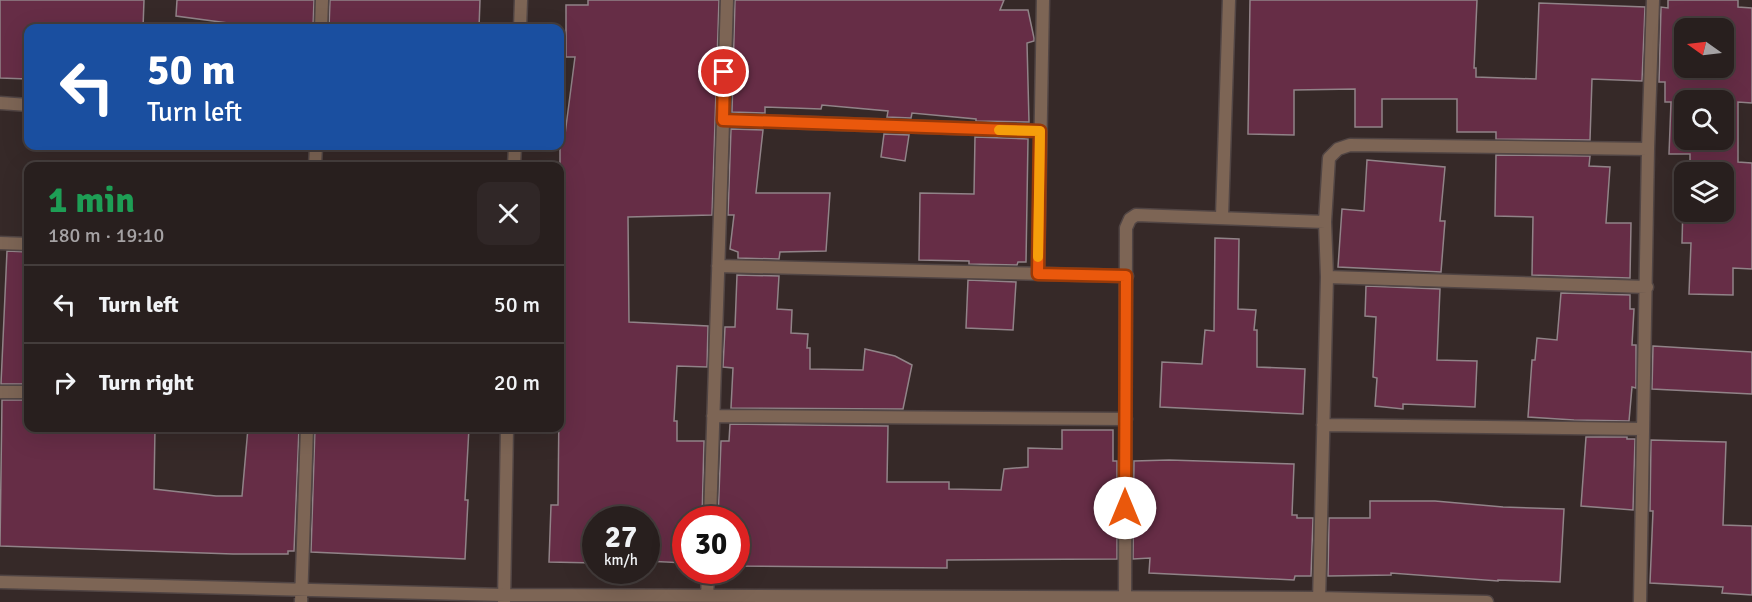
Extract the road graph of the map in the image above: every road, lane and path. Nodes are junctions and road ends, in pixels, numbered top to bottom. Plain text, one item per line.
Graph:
1 (322, 0) edge
2 (521, 0) edge
3 (727, 0) edge
4 (1043, 0) edge
5 (1229, 0) edge
6 (1653, 0) edge
7 (321, 24) edge
8 (520, 24) edge
9 (0, 103) edge
10 (24, 105) edge
11 (723, 120) junction
12 (1040, 131) junction
13 (1648, 149) junction
14 (1222, 217) junction
15 (1325, 222) junction
16 (0, 243) edge
17 (24, 244) edge
18 (718, 266) junction
19 (1038, 274) junction
20 (1126, 276) junction
21 (1327, 277) junction
22 (1647, 287) junction
23 (0, 392) edge
24 (24, 392) edge
25 (713, 416) junction
26 (1126, 419) junction
27 (1323, 425) junction
28 (1643, 429) junction
29 (307, 432) edge
30 (507, 432) edge
31 (710, 506) edge
32 (0, 582) edge
33 (708, 584) edge
34 (301, 596) edge
35 (504, 598) edge
36 (707, 599) edge
37 (1125, 600) edge
38 (1319, 600) edge
39 (1487, 602) edge
40 (1640, 602) edge

1 - 7 street
2 - 8 street
3 - 11 street
4 - 12 street
5 - 14 street
6 - 13 street
9 - 10 street
11 - 12 street
11 - 18 street
12 - 19 street
13 - 15 street
13 - 22 street
14 - 15 street
14 - 20 street
15 - 21 street
16 - 17 street
18 - 19 street
18 - 25 street
19 - 20 street
20 - 26 street
21 - 22 street
21 - 27 street
22 - 28 street
23 - 24 street
25 - 26 street
25 - 31 street
26 - 37 street
27 - 28 street
27 - 38 street
28 - 40 street
29 - 34 street
30 - 35 street
32 - 34 street
33 - 36 street
34 - 35 street
35 - 36 street
36 - 37 street
37 - 38 street
38 - 39 street

